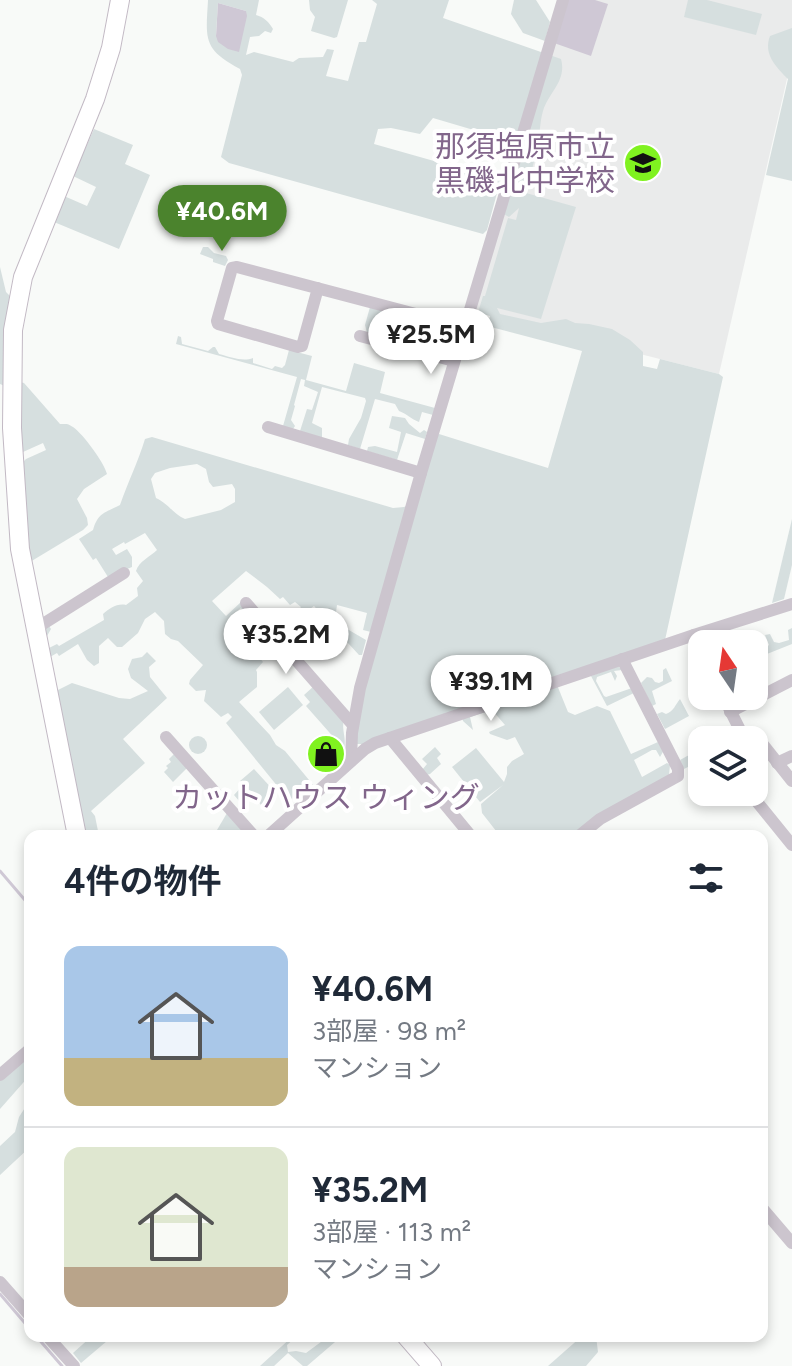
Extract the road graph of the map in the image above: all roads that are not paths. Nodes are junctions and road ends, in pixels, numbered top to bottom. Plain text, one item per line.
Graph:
1 (120, 0) edge
2 (563, 0) edge
3 (318, 288) junction
4 (465, 327) junction
5 (360, 336) dead end
6 (454, 361) junction
7 (268, 427) dead end
8 (421, 473) junction
9 (124, 573) dead end
10 (246, 603) dead end
11 (792, 604) edge
12 (35, 629) junction
13 (710, 630) edge
14 (688, 637) edge
15 (622, 659) junction
16 (792, 680) edge
17 (730, 712) joint
18 (353, 725) junction
19 (738, 726) edge
20 (166, 737) dead end
21 (390, 738) junction
22 (768, 751) edge
23 (792, 756) edge
24 (351, 761) junction
25 (777, 763) junction
26 (792, 781) edge
27 (760, 806) edge
28 (76, 830) edge
29 (249, 830) edge
30 (275, 830) edge
31 (466, 830) edge
32 (586, 830) edge
33 (792, 845) edge
34 (24, 1054) edge
35 (0, 1075) edge
36 (768, 1215) edge
37 (792, 1243) edge
38 (0, 1282) edge
39 (24, 1309) edge
40 (52, 1342) edge
41 (411, 1342) edge
42 (74, 1366) edge
43 (432, 1366) edge

1 - 12 street
2 - 4 street
3 - 3 street
3 - 4 street
4 - 6 street
5 - 6 street
6 - 8 street
7 - 8 street
8 - 18 street
9 - 12 street
10 - 18 street
11 - 13 street
12 - 28 street
14 - 15 street
15 - 21 street
15 - 32 street
16 - 17 street
17 - 19 street
18 - 24 street
20 - 29 street
21 - 24 street
21 - 31 street
22 - 25 street
23 - 25 street
24 - 30 street
25 - 26 street
27 - 33 street
34 - 35 street
36 - 37 street
38 - 39 street
40 - 42 street
41 - 43 street

